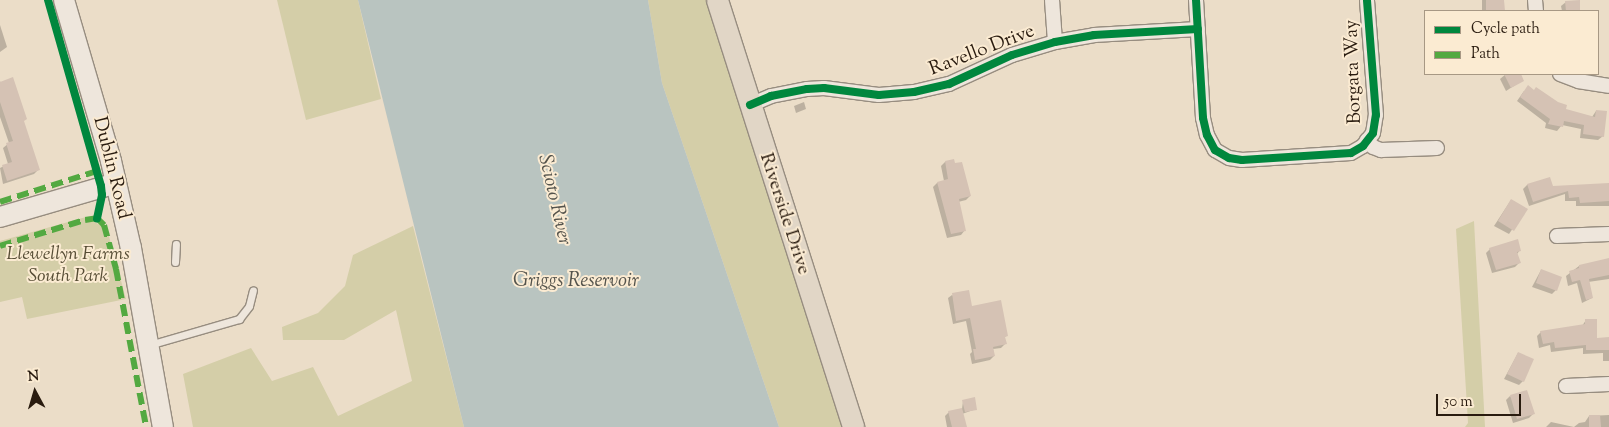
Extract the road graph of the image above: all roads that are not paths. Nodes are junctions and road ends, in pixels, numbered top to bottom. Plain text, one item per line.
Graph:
1 (64, 0) edge
2 (718, 0) edge
3 (1052, 0) edge
4 (1196, 0) edge
5 (1367, 0) edge
6 (1198, 29) junction
7 (1055, 42) junction
8 (1563, 75) edge
9 (1609, 86) edge
10 (750, 105) junction
11 (1367, 140) junction
12 (1436, 148) dead end
13 (116, 182) junction
14 (0, 217) edge
15 (1609, 234) edge
16 (1557, 236) dead end
17 (176, 244) dead end
18 (174, 262) dead end
19 (253, 290) dead end
20 (149, 345) junction
21 (1609, 384) edge
22 (1566, 386) dead end
23 (164, 427) edge
24 (853, 427) edge

1 - 13 main road, Dublin Road
2 - 10 main road, Riverside Drive
3 - 7 street
4 - 6 street
5 - 11 street, Borgata Way
6 - 7 street, Ravello Drive
6 - 11 street
7 - 10 street, Ravello Drive
8 - 9 street
10 - 24 main road, Riverside Drive
11 - 12 street
13 - 14 main road
13 - 20 main road, Dublin Road
15 - 16 street
17 - 18 lane
19 - 20 lane
20 - 23 main road, Dublin Road
21 - 22 street

